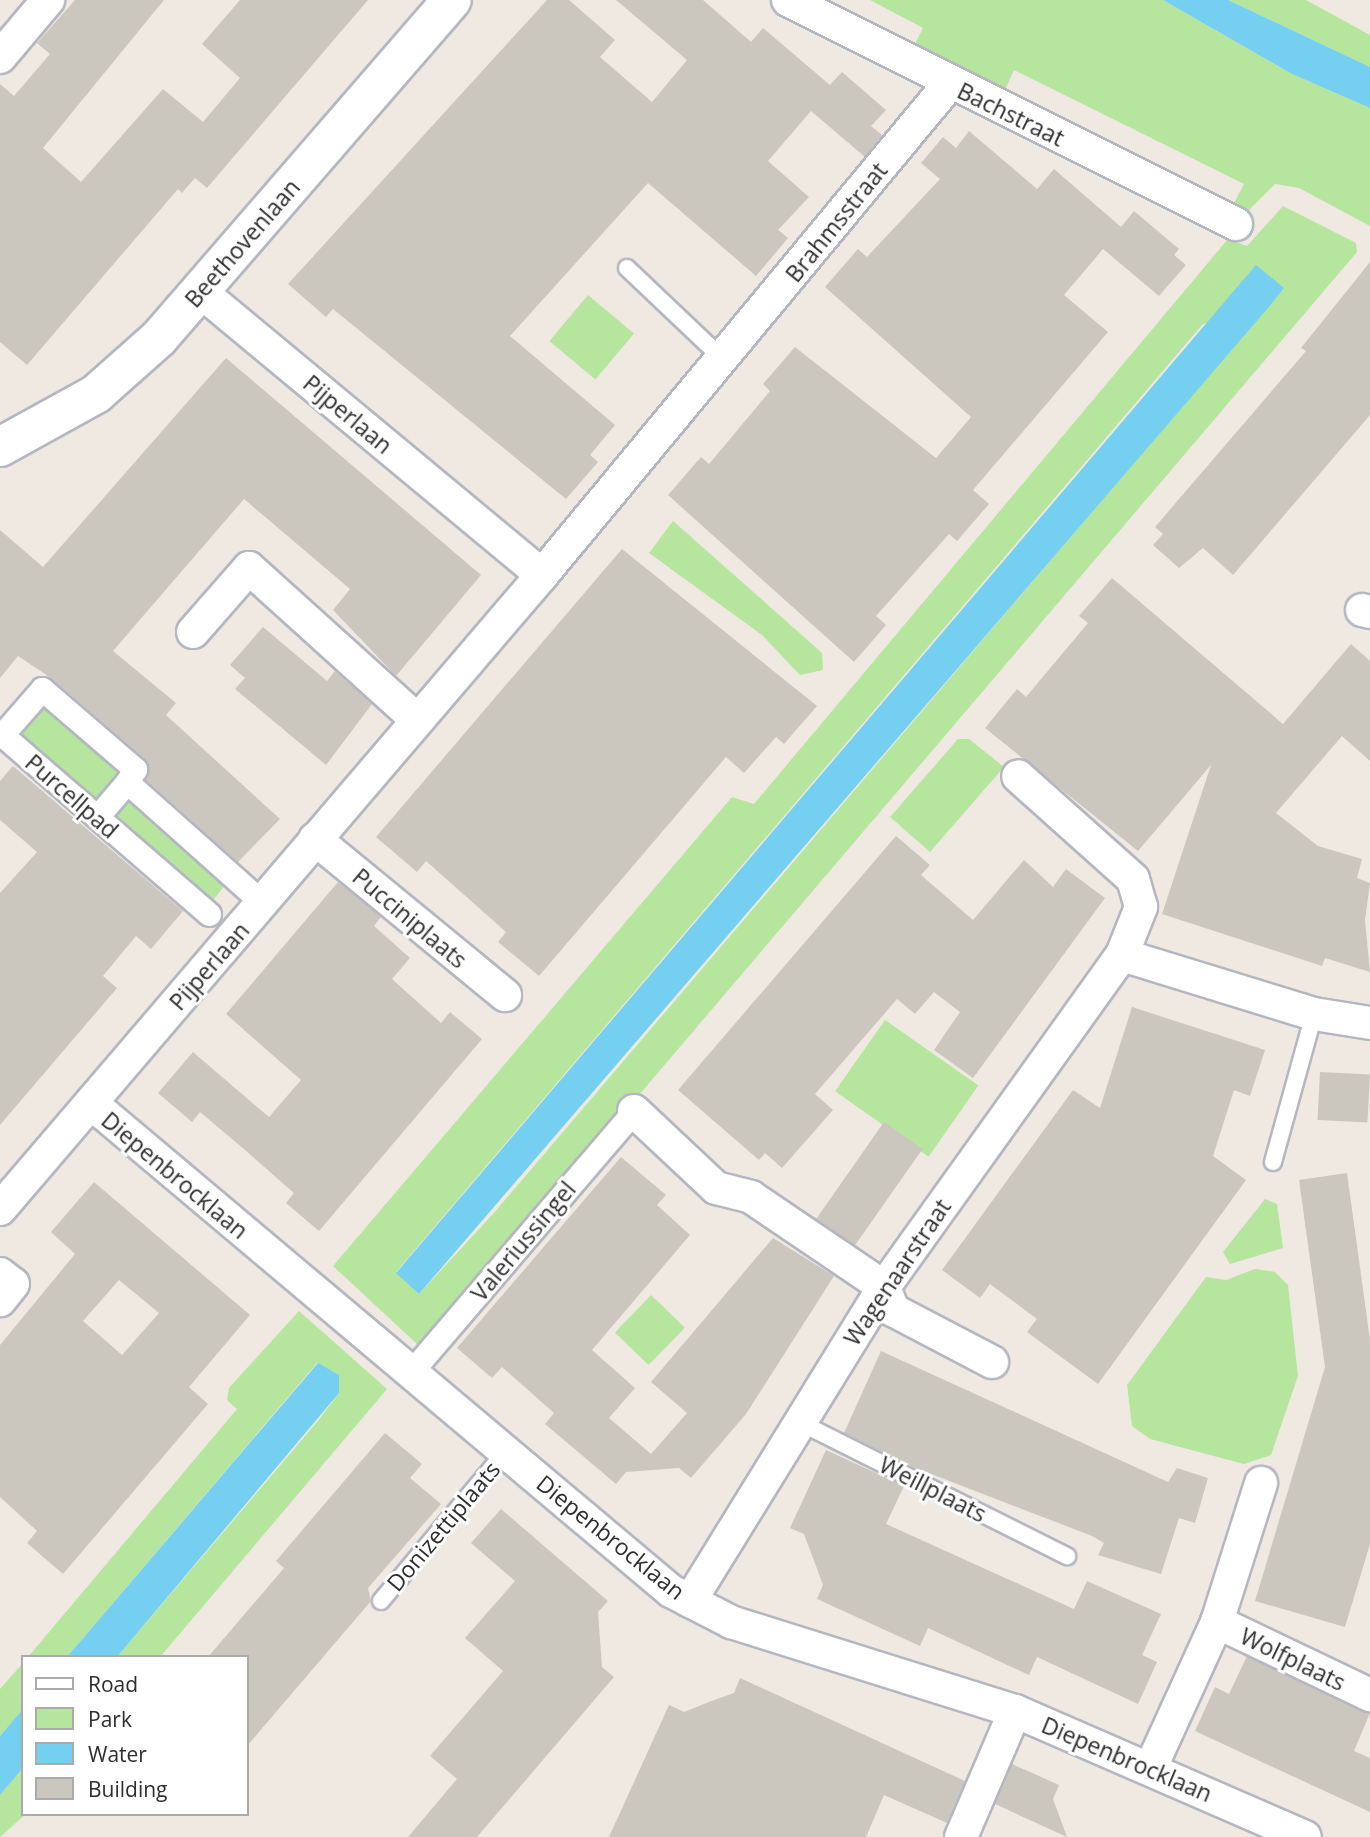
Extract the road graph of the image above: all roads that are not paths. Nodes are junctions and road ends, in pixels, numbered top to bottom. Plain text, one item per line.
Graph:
1 (48, 0) edge
2 (452, 0) edge
3 (788, 0) edge
4 (0, 58) edge
5 (949, 84) junction
6 (1236, 224) dead end
7 (627, 268) dead end
8 (201, 291) junction
9 (725, 361) junction
10 (0, 447) edge
11 (542, 575) junction
12 (193, 632) dead end
13 (416, 719) junction
14 (1018, 776) dead end
15 (127, 782) junction
16 (97, 817) junction
17 (315, 839) junction
18 (263, 903) junction
19 (208, 914) dead end
20 (1122, 955) junction
21 (505, 995) dead end
22 (1314, 1014) junction
23 (1370, 1023) edge
24 (91, 1103) junction
25 (634, 1111) joint
26 (1273, 1162) dead end
27 (0, 1209) edge
28 (0, 1274) edge
29 (884, 1287) junction
30 (0, 1300) edge
31 (992, 1363) dead end
32 (411, 1372) junction
33 (799, 1422) junction
34 (505, 1452) junction
35 (1261, 1483) dead end
36 (1067, 1556) dead end
37 (381, 1601) dead end
38 (690, 1601) junction
39 (1217, 1622) junction
40 (1370, 1695) edge
41 (1015, 1711) junction
42 (1151, 1768) junction
43 (961, 1837) edge
44 (1305, 1837) edge

1 - 4 street
2 - 8 street, Beethovenlaan
3 - 5 street, Bachstraat
5 - 6 street, Bachstraat
5 - 9 street, Brahmsstraat
7 - 9 lane
8 - 10 street, Beethovenlaan
8 - 11 street, Pijperlaan
9 - 11 street, Brahmsstraat
11 - 13 street, Pijperlaan
12 - 13 street
13 - 17 street, Pijperlaan
14 - 20 street, Wagenaarstraat
15 - 16 street
15 - 16 street, Purcellpad
15 - 18 street, Purcellpad
16 - 19 street, Purcellpad
17 - 18 street, Pijperlaan
17 - 21 street, Pucciniplaats
18 - 24 street, Pijperlaan
20 - 22 street
20 - 29 street, Wagenaarstraat
22 - 23 street
22 - 26 lane
24 - 27 street, Pijperlaan
24 - 32 street, Diepenbrocklaan
25 - 29 street
25 - 32 street, Valeriussingel
28 - 30 street
29 - 31 street
29 - 33 street, Wagenaarstraat
32 - 34 street, Diepenbrocklaan
33 - 36 lane, Weillplaats
33 - 38 street, Wagenaarstraat
34 - 37 lane, Donizettiplaats
34 - 38 street, Diepenbrocklaan
35 - 39 street
38 - 41 street, Diepenbrocklaan
39 - 40 street, Wolfplaats
39 - 42 street
41 - 42 street, Diepenbrocklaan
41 - 43 street
42 - 44 street, Diepenbrocklaan

